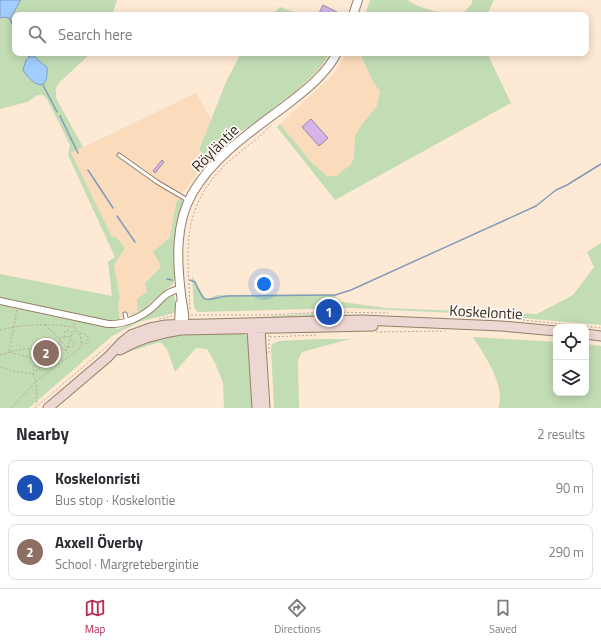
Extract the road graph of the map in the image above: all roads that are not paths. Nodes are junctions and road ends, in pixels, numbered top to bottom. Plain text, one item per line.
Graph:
1 (358, 0) edge
2 (354, 12) edge
3 (335, 56) edge
4 (119, 155) dead end
5 (189, 201) junction
6 (180, 294) junction
7 (0, 302) edge
8 (125, 314) dead end
9 (127, 321) junction
10 (182, 326) junction
11 (256, 327) junction
12 (553, 331) edge
13 (589, 334) edge
14 (601, 336) edge
15 (48, 408) edge
16 (257, 408) edge
17 (265, 408) edge

1 - 2 street
3 - 5 street, Röyläntie
4 - 5 lane
5 - 6 street, Röyläntie
6 - 9 street
6 - 10 street, Röyläntie
7 - 9 street
8 - 9 lane
10 - 11 main road, Koskelontie
10 - 15 main road, Koskelontie
11 - 12 main road, Koskelontie
11 - 16 main road
11 - 17 main road
13 - 14 main road

